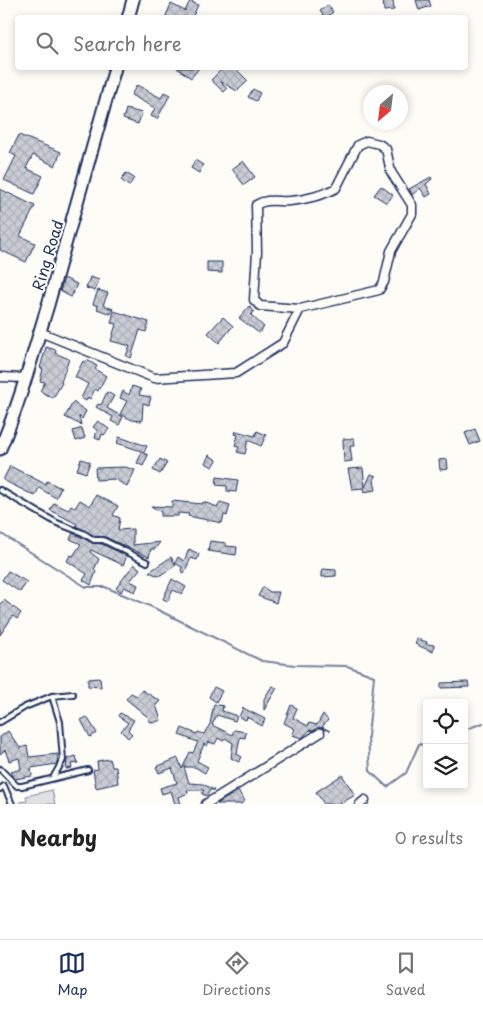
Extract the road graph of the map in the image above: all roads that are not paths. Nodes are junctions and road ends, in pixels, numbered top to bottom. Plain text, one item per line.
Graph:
1 (133, 0) edge
2 (129, 15) edge
3 (114, 70) edge
4 (300, 309) junction
5 (40, 332) junction
6 (0, 377) edge
7 (25, 378) junction
8 (0, 449) edge
9 (0, 490) edge
10 (147, 562) dead end
11 (73, 694) dead end
12 (52, 696) junction
13 (0, 722) edge
14 (320, 733) dead end
15 (0, 769) edge
16 (88, 770) dead end
17 (53, 778) junction
18 (0, 789) edge
19 (12, 804) edge
20 (206, 804) edge

1 - 2 main road
3 - 5 main road, Ring Road
4 - 4 street
4 - 5 street
5 - 7 main road, Ring Road
6 - 7 street
7 - 8 main road, Ring Road
9 - 10 lane
11 - 12 lane
12 - 13 lane
12 - 17 lane
14 - 20 street
15 - 17 lane
16 - 17 lane
18 - 19 lane

